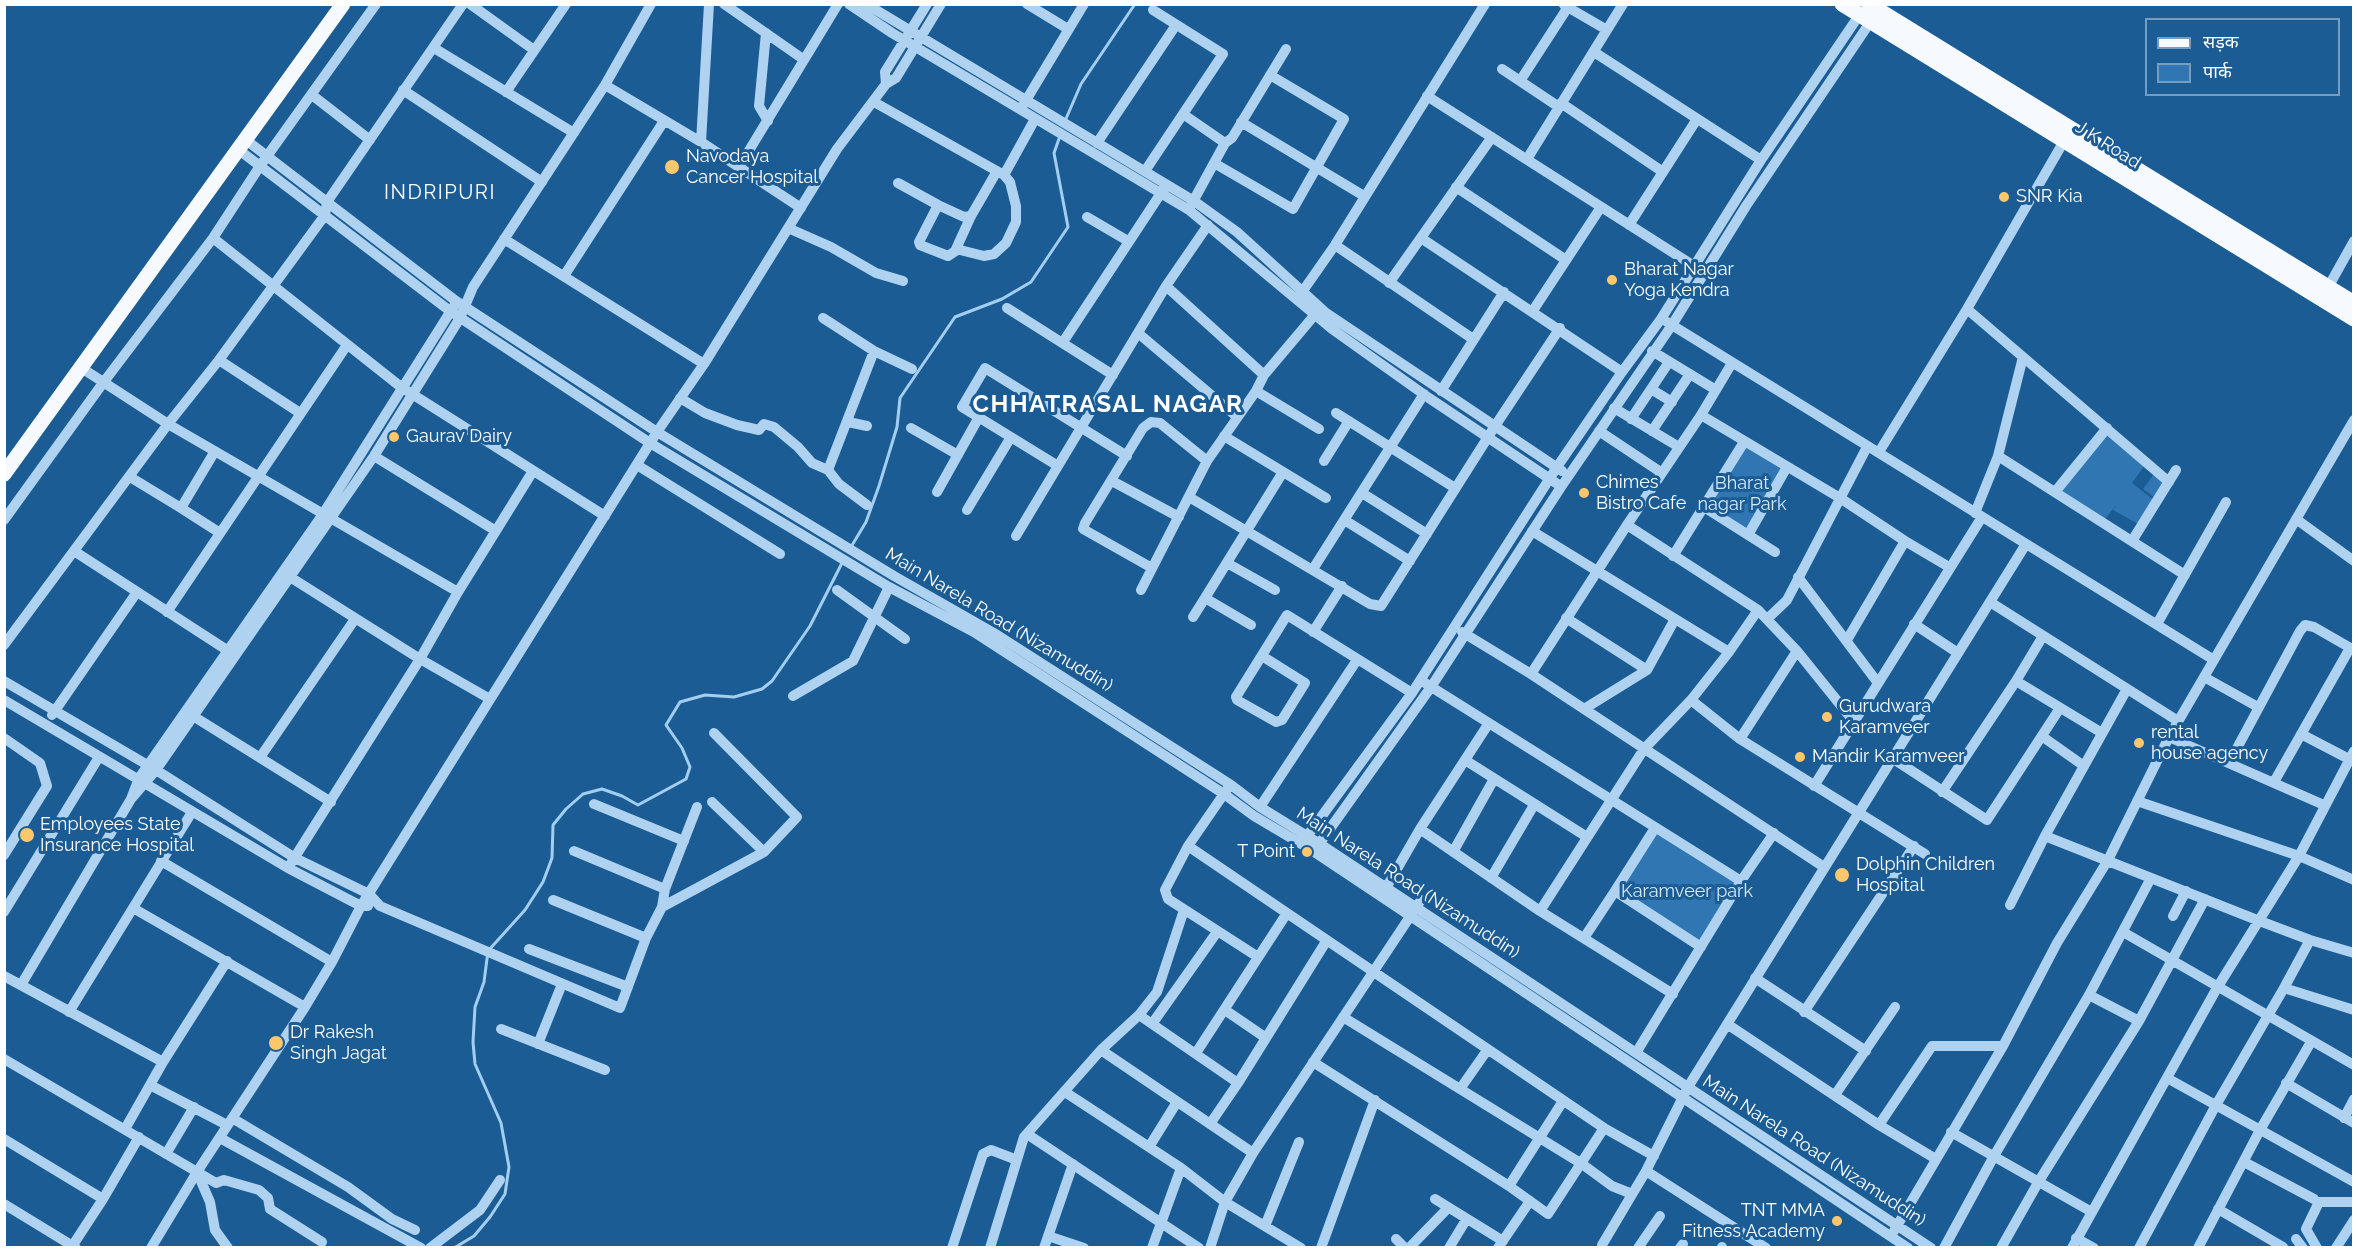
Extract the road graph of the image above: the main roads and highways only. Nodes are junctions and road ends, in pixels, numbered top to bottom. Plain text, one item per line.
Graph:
1 (337, 4) edge
2 (343, 4) edge
3 (1842, 4) edge
4 (1868, 11) edge
5 (2325, 293) junction
6 (2354, 303) edge
7 (2354, 319) edge
8 (4, 465) edge
9 (4, 474) edge

1 - 8 main road
2 - 9 main road
3 - 4 main road, J K Road
4 - 5 main road, J K Road
5 - 6 main road, J K Road
5 - 7 main road, J K Road

